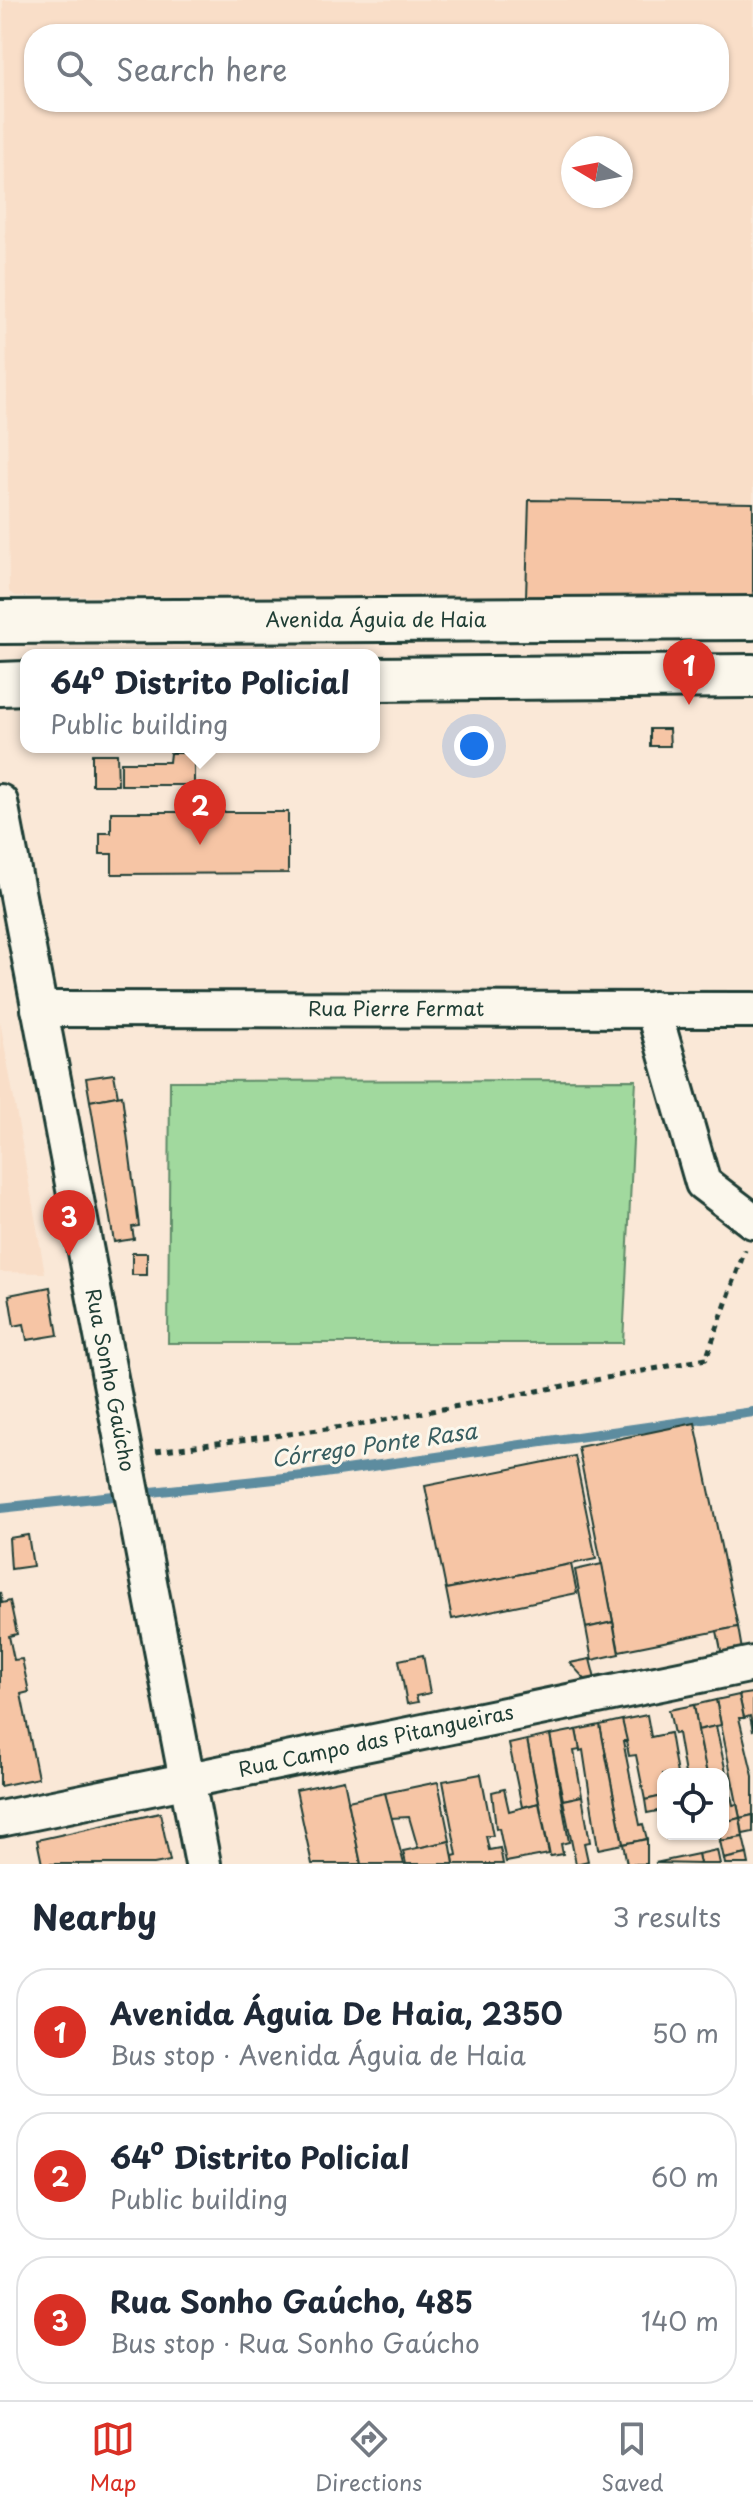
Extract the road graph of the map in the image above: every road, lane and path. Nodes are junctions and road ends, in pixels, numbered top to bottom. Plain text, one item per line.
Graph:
1 (753, 618) edge
2 (0, 622) edge
3 (753, 676) edge
4 (380, 679) edge
5 (20, 683) edge
6 (0, 684) edge
7 (0, 802) edge
8 (39, 1009) junction
9 (653, 1009) junction
10 (753, 1010) edge
11 (750, 1231) edge
12 (146, 1452) dead end
13 (753, 1664) edge
14 (185, 1780) junction
15 (0, 1819) edge
16 (203, 1864) edge

1 - 2 main road, Avenida Águia de Haia
3 - 4 main road
5 - 6 main road
7 - 8 street, Rua Sonho Gaúcho
8 - 9 street, Rua Pierre Fermat
8 - 14 street, Rua Sonho Gaúcho
9 - 10 street, Rua Pierre Fermat
9 - 11 street
11 - 12 path
13 - 14 street, Rua Campo das Pitangueiras
14 - 15 street, Rua Campo das Pitangueiras
14 - 16 street, Rua Sonho Gaúcho

